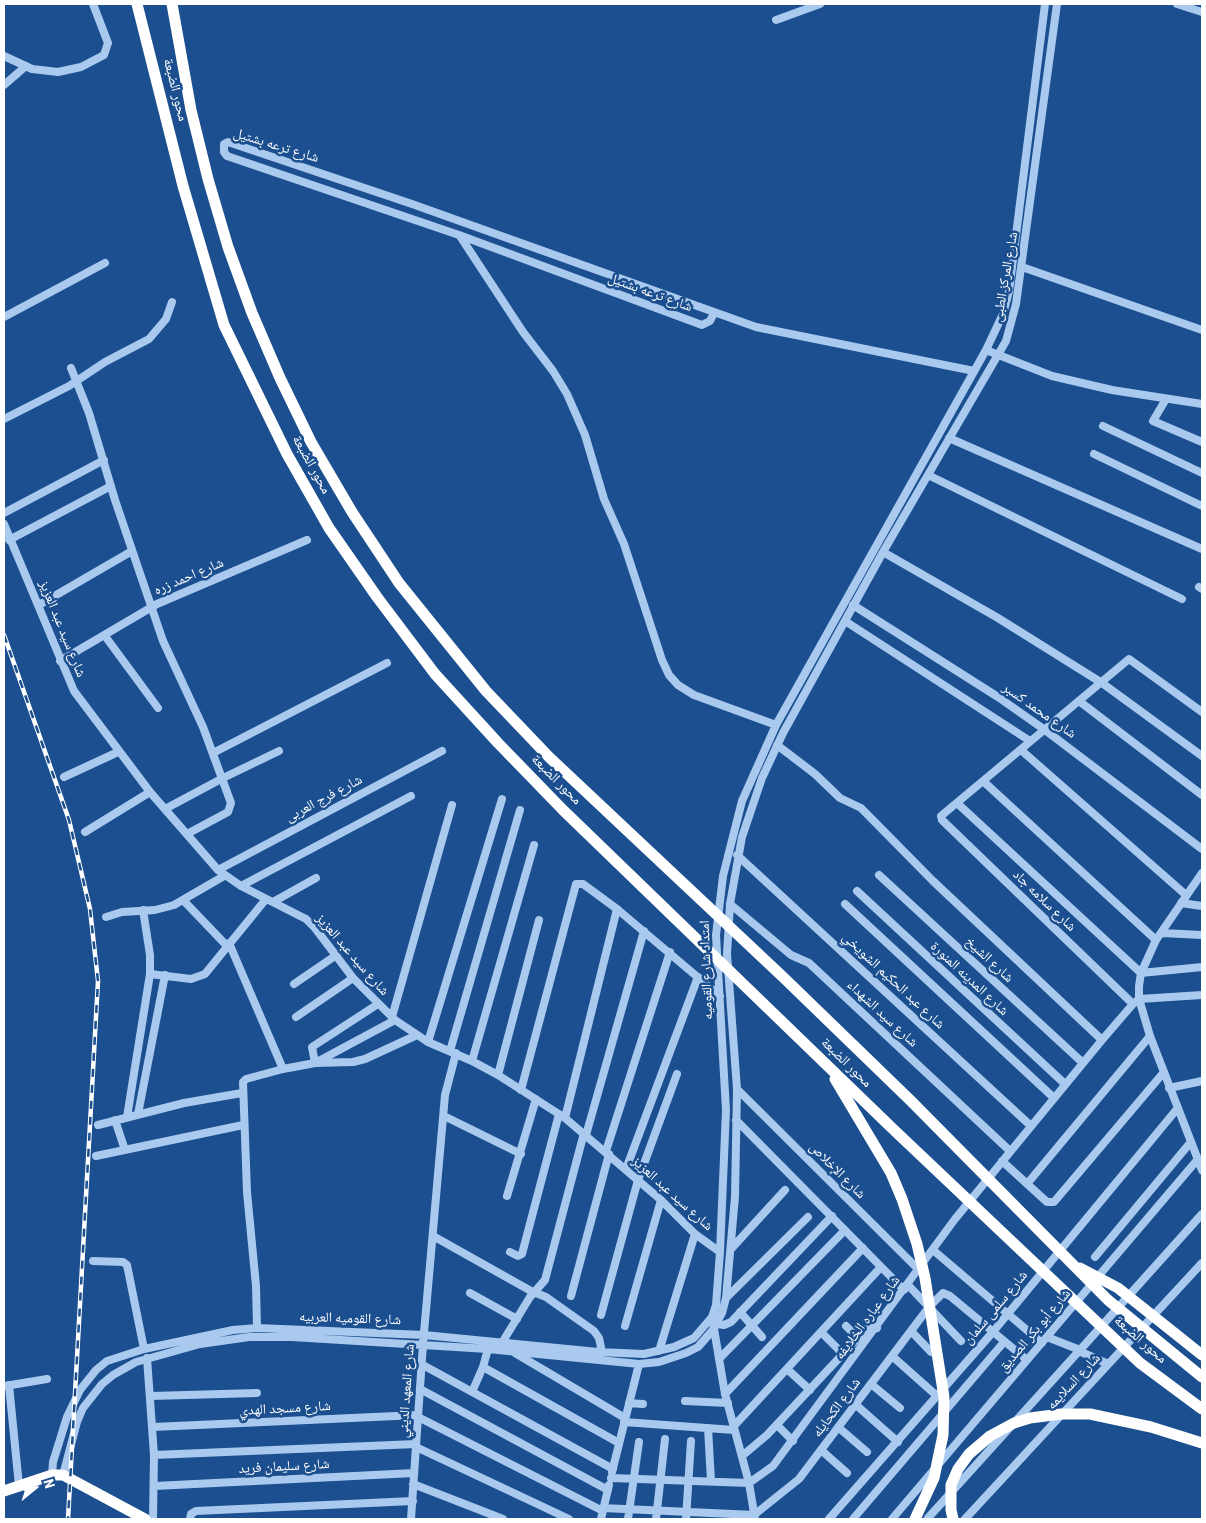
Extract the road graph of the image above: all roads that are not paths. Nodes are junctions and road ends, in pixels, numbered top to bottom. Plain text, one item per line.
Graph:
1 (93, 4) edge
2 (137, 4) edge
3 (172, 4) edge
4 (820, 4) edge
5 (1045, 4) edge
6 (1057, 4) edge
7 (1177, 4) edge
8 (1202, 12) edge
9 (1044, 14) junction
10 (1056, 15) junction
11 (776, 20) dead end
12 (4, 56) edge
13 (26, 66) junction
14 (4, 85) edge
15 (459, 235) junction
16 (106, 263) dead end
17 (1022, 267) junction
18 (172, 302) dead end
19 (714, 313) junction
20 (4, 317) edge
21 (1202, 330) edge
22 (986, 350) junction
23 (999, 354) junction
24 (71, 368) dead end
25 (974, 372) junction
26 (77, 381) junction
27 (1166, 399) junction
28 (1202, 404) edge
29 (4, 419) edge
30 (1103, 426) dead end
31 (948, 438) junction
32 (1202, 442) edge
33 (1094, 454) dead end
34 (104, 460) junction
35 (1202, 473) edge
36 (928, 475) junction
37 (111, 486) junction
38 (1202, 506) edge
39 (4, 513) edge
40 (4, 524) edge
41 (9, 540) junction
42 (307, 540) dead end
43 (1202, 549) edge
44 (132, 551) junction
45 (883, 552) junction
46 (855, 581) joint
47 (1182, 599) dead end
48 (39, 605) junction
49 (853, 605) junction
50 (152, 607) junction
51 (845, 621) junction
52 (105, 636) junction
53 (60, 661) junction
54 (387, 663) dead end
55 (1102, 683) junction
56 (1079, 702) junction
57 (158, 708) dead end
58 (1202, 712) edge
59 (776, 725) junction
60 (1045, 730) junction
61 (1030, 741) junction
62 (777, 745) junction
63 (442, 750) dead end
64 (1021, 750) junction
65 (279, 751) dead end
66 (118, 752) junction
67 (213, 752) junction
68 (1202, 756) edge
69 (64, 777) dead end
70 (223, 778) junction
71 (983, 780) junction
72 (150, 792) junction
73 (1202, 795) edge
74 (411, 796) dead end
75 (502, 799) dead end
76 (957, 803) junction
77 (452, 805) dead end
78 (165, 809) junction
79 (520, 810) dead end
80 (85, 832) dead end
81 (187, 834) junction
82 (534, 845) dead end
83 (1202, 849) edge
84 (737, 855) junction
85 (218, 870) junction
86 (1202, 873) edge
87 (879, 875) dead end
88 (224, 876) junction
89 (316, 878) dead end
90 (1199, 882) edge
91 (242, 886) junction
92 (857, 891) dead end
93 (1186, 895) junction
94 (183, 900) junction
95 (270, 900) junction
96 (1181, 903) junction
97 (730, 904) junction
98 (845, 904) dead end
99 (1202, 906) edge
100 (617, 909) junction
101 (143, 910) junction
102 (106, 917) dead end
103 (539, 920) dead end
104 (644, 931) junction
105 (1162, 933) junction
106 (1202, 934) edge
107 (1156, 940) junction
108 (228, 944) junction
109 (670, 952) junction
110 (335, 956) junction
111 (1202, 967) edge
112 (1141, 973) junction
113 (150, 974) junction
114 (166, 976) junction
115 (698, 977) junction
116 (353, 978) junction
117 (294, 984) dead end
118 (1202, 995) edge
119 (719, 996) junction
120 (1136, 1002) junction
121 (378, 1004) junction
122 (729, 1005) junction
123 (296, 1016) dead end
124 (394, 1018) junction
125 (417, 1035) junction
126 (1150, 1036) junction
127 (1102, 1040) junction
128 (428, 1042) junction
129 (453, 1052) junction
130 (472, 1061) junction
131 (315, 1063) junction
132 (1083, 1063) junction
133 (828, 1067) junction
134 (283, 1069) junction
135 (1164, 1072) junction
136 (678, 1074) dead end
137 (498, 1075) junction
138 (1202, 1081) edge
139 (1065, 1084) junction
140 (1170, 1088) junction
141 (737, 1089) junction
142 (521, 1090) junction
143 (242, 1092) junction
144 (1054, 1098) junction
145 (536, 1099) junction
146 (1178, 1109) junction
147 (138, 1114) junction
148 (444, 1116) junction
149 (562, 1116) junction
150 (127, 1117) junction
151 (115, 1120) junction
152 (736, 1120) junction
153 (98, 1125) dead end
154 (243, 1125) junction
155 (1031, 1126) junction
156 (585, 1134) junction
157 (1190, 1143) junction
158 (125, 1150) junction
159 (1010, 1151) junction
160 (608, 1153) junction
161 (521, 1154) junction
162 (96, 1156) dead end
163 (1198, 1159) junction
164 (1002, 1162) junction
165 (626, 1169) junction
166 (1202, 1170) edge
167 (638, 1180) junction
168 (1027, 1184) junction
169 (785, 1190) dead end
170 (507, 1196) dead end
171 (661, 1200) junction
172 (1202, 1214) edge
173 (832, 1216) junction
174 (808, 1217) dead end
175 (845, 1230) junction
176 (695, 1234) junction
177 (433, 1236) junction
178 (863, 1248) junction
179 (731, 1249) junction
180 (933, 1250) junction
181 (510, 1252) dead end
182 (720, 1252) junction
183 (1095, 1256) dead end
184 (92, 1260) dead end
185 (1202, 1263) edge
186 (1074, 1266) junction
187 (882, 1267) junction
188 (919, 1270) junction
189 (906, 1287) junction
190 (470, 1293) dead end
191 (534, 1293) junction
192 (571, 1296) dead end
193 (726, 1298) junction
194 (929, 1308) junction
195 (740, 1312) junction
196 (1008, 1314) junction
197 (601, 1315) dead end
198 (517, 1319) junction
199 (714, 1323) junction
200 (625, 1326) dead end
201 (752, 1326) junction
202 (846, 1326) dead end
203 (257, 1328) junction
204 (877, 1328) junction
205 (821, 1332) junction
206 (911, 1332) junction
207 (992, 1333) junction
208 (424, 1335) junction
209 (762, 1337) dead end
210 (858, 1338) junction
211 (961, 1340) dead end
212 (1044, 1340) junction
213 (502, 1342) junction
214 (1004, 1342) junction
215 (423, 1344) junction
216 (144, 1348) junction
217 (488, 1349) junction
218 (498, 1350) junction
219 (512, 1351) junction
220 (660, 1351) junction
221 (1078, 1351) junction
222 (602, 1352) junction
223 (931, 1352) dead end
224 (843, 1354) junction
225 (1202, 1355) edge
226 (892, 1356) junction
227 (146, 1358) junction
228 (719, 1359) junction
229 (1027, 1360) junction
230 (421, 1364) junction
231 (638, 1364) junction
232 (1108, 1364) junction
233 (483, 1367) junction
234 (787, 1369) junction
235 (1202, 1377) edge
236 (47, 1379) dead end
237 (871, 1384) junction
238 (6, 1386) edge
239 (420, 1389) junction
240 (810, 1390) junction
241 (472, 1392) junction
242 (257, 1393) dead end
243 (726, 1394) junction
244 (151, 1396) junction
245 (938, 1396) junction
246 (685, 1401) dead end
247 (629, 1403) junction
248 (728, 1403) junction
249 (643, 1404) dead end
250 (856, 1404) junction
251 (900, 1408) dead end
252 (1202, 1409) edge
253 (418, 1416) junction
254 (625, 1420) junction
255 (777, 1425) junction
256 (153, 1427) junction
257 (838, 1427) junction
258 (708, 1428) junction
259 (734, 1429) junction
260 (665, 1439) dead end
261 (691, 1441) dead end
262 (793, 1441) junction
263 (639, 1442) dead end
264 (898, 1442) junction
265 (619, 1443) junction
266 (1202, 1443) edge
267 (416, 1445) junction
268 (821, 1450) junction
269 (867, 1452) dead end
270 (154, 1455) junction
271 (742, 1456) junction
272 (613, 1468) junction
273 (414, 1472) junction
274 (847, 1473) dead end
275 (58, 1475) junction
276 (610, 1478) junction
277 (634, 1479) junction
278 (660, 1480) junction
279 (689, 1481) junction
280 (711, 1481) junction
281 (749, 1482) junction
282 (413, 1484) junction
283 (19, 1486) junction
284 (155, 1486) junction
285 (608, 1490) junction
286 (4, 1491) edge
287 (413, 1501) junction
288 (629, 1510) junction
289 (657, 1511) junction
290 (602, 1513) edge
291 (686, 1516) edge
292 (717, 1516) edge
293 (755, 1517) edge
294 (928, 1518) dead end
295 (145, 1519) edge
296 (153, 1519) edge
297 (190, 1519) edge
298 (412, 1519) edge
299 (503, 1519) edge
300 (569, 1519) edge
301 (628, 1519) edge
302 (656, 1519) edge
303 (829, 1519) edge
304 (852, 1519) edge
305 (892, 1519) edge
306 (915, 1519) edge
307 (953, 1519) edge
308 (965, 1519) edge

1 - 13 street
2 - 133 highway, محور الضبعة
3 - 186 highway, محور الضبعة
4 - 11 street
5 - 9 street, شارع المركز الطبى
6 - 10 street, شارع المركز الطبى
7 - 8 street
9 - 10 street
9 - 22 street, شارع المركز الطبى
10 - 17 street, شارع المركز الطبى
12 - 13 street
13 - 14 street
15 - 19 street, شارع ترعه بشتيل
15 - 19 street, شارع ترعه بشتيل
15 - 59 street
16 - 20 street
17 - 21 street
17 - 23 street, شارع المركز الطبى
18 - 26 street
19 - 25 street, شارع ترعه بشتيل
22 - 23 street
22 - 25 street, شارع المركز الطبى
23 - 27 street
23 - 31 street, شارع المركز الطبى
24 - 26 street
25 - 46 street, شارع المركز الطبى
26 - 29 street
26 - 34 street
27 - 28 street
27 - 32 street
30 - 35 street
31 - 36 street, شارع المركز الطبى
31 - 43 street
33 - 38 street
34 - 37 street
34 - 39 street
36 - 45 street, شارع المركز الطبى
36 - 47 street
37 - 41 street
37 - 44 street
40 - 41 street, شارع سيد عبد العزيز
41 - 48 street, شارع سيد عبد العزيز
42 - 50 street, شارع احمد زره
44 - 48 street
44 - 50 street
45 - 49 street, شارع المركز الطبى
45 - 55 street
46 - 59 street, امتداد شارع القوميه
48 - 53 street, شارع سيد عبد العزيز
49 - 51 street, امتداد شارع القوميه
49 - 60 street, شارع محمد كسبر
50 - 52 street, شارع احمد زره
50 - 67 street
51 - 61 street
51 - 62 street, امتداد شارع القوميه
52 - 53 street, شارع احمد زره
52 - 57 street
53 - 66 street, شارع سيد عبد العزيز
54 - 67 street
55 - 56 street
55 - 58 street
55 - 68 street
56 - 60 street
56 - 73 street
59 - 119 street, امتداد شارع القوميه
60 - 61 street
60 - 83 street, شارع محمد كسبر
61 - 64 street
62 - 84 street, امتداد شارع القوميه
62 - 127 street
63 - 85 street, شارع فرج العربى
64 - 71 street
64 - 93 street
65 - 70 street
66 - 69 street
66 - 72 street, شارع سيد عبد العزيز
67 - 70 street
70 - 78 street
70 - 81 street
71 - 76 street
71 - 107 street
72 - 78 street, شارع سيد عبد العزيز
72 - 80 street
74 - 91 street
75 - 128 street
76 - 112 street
76 - 120 street, شارع سلامه جاد
77 - 124 street
78 - 81 street, شارع سيد عبد العزيز
79 - 129 street, شارع المعهد الديني
81 - 85 street, شارع سيد عبد العزيز
82 - 130 street
84 - 97 street, امتداد شارع القوميه
84 - 155 street, شارع عبد الحكيم الشويخي
85 - 88 street, شارع سيد عبد العزيز
86 - 90 street
87 - 132 street, شارع الشيخ
88 - 91 street, شارع سيد عبد العزيز
88 - 94 street
89 - 95 street
90 - 93 street
91 - 95 street, شارع سيد عبد العزيز
92 - 139 street, شارع المدينه المنورة
93 - 96 street
94 - 101 street
94 - 108 street
95 - 108 street
95 - 110 street, شارع سيد عبد العزيز
96 - 99 street
96 - 105 street
97 - 122 street, امتداد شارع القوميه
97 - 159 street, شارع سيد الشهداء
98 - 144 street
100 - 104 street
100 - 142 street
100 - 149 street
101 - 102 street
101 - 113 street
103 - 137 street
104 - 109 street
104 - 156 street
105 - 106 street
105 - 107 street
107 - 112 street
108 - 114 street
108 - 134 street
109 - 115 street
109 - 160 street
110 - 116 street, شارع سيد عبد العزيز
110 - 117 street
111 - 112 street
112 - 120 street
113 - 114 street
113 - 150 street
114 - 147 street
115 - 119 street
115 - 165 street
116 - 121 street, شارع سيد عبد العزيز
116 - 123 street
118 - 120 street
119 - 122 street
119 - 182 street, امتداد شارع القوميه
120 - 126 street
120 - 127 street, شارع عباره الخلايفه
121 - 124 street, شارع سيد عبد العزيز
121 - 131 street
122 - 141 street, امتداد شارع القوميه
124 - 125 street, شارع سيد عبد العزيز
124 - 131 street
125 - 128 street, شارع سيد عبد العزيز
125 - 131 street
126 - 135 street
126 - 168 street
127 - 132 street, شارع عباره الخلايفه
128 - 129 street, شارع سيد عبد العزيز
129 - 130 street, شارع سيد عبد العزيز
129 - 148 street, شارع المعهد الديني
130 - 137 street, شارع سيد عبد العزيز
131 - 134 street
132 - 139 street, شارع عباره الخلايفه
133 - 252 highway, محور الضبعة
133 - 306 highway
134 - 143 street
135 - 140 street
135 - 168 street
136 - 167 street
137 - 142 street, شارع سيد عبد العزيز
138 - 140 street
139 - 144 street, شارع عباره الخلايفه
140 - 146 street
141 - 152 street, امتداد شارع القوميه
141 - 188 street, شارع الإخلاص
142 - 145 street, شارع سيد عبد العزيز
143 - 147 street
143 - 154 street
144 - 155 street, شارع عباره الخلايفه
145 - 149 street, شارع سيد عبد العزيز
145 - 161 street
146 - 157 street
146 - 196 street, شارع سلمى سلمان
147 - 150 street
148 - 161 street
148 - 177 street, شارع المعهد الديني
149 - 156 street, شارع سيد عبد العزيز
149 - 181 street
150 - 151 street
151 - 153 street
151 - 158 street
152 - 173 street
152 - 179 street, امتداد شارع القوميه
154 - 158 street
154 - 203 street
155 - 159 street, شارع عباره الخلايفه
156 - 160 street, شارع سيد عبد العزيز
156 - 191 street
157 - 163 street
157 - 183 street
158 - 162 street
159 - 164 street, شارع عباره الخلايفه
160 - 165 street, شارع سيد عبد العزيز
160 - 192 street
161 - 170 street
163 - 166 street
163 - 212 street, شارع أبو بكر الصديق
164 - 168 street
164 - 180 street, شارع عباره الخلايفه
165 - 167 street, شارع سيد عبد العزيز
167 - 171 street, شارع سيد عبد العزيز
167 - 197 street
169 - 179 street
171 - 176 street, شارع سيد عبد العزيز
171 - 200 street
172 - 221 street
173 - 175 street
173 - 195 street
174 - 193 street
175 - 178 street
175 - 201 street
176 - 182 street, شارع سيد عبد العزيز
176 - 220 street
177 - 191 street
177 - 208 street, شارع المعهد الديني
178 - 187 street
178 - 243 street
179 - 193 street, امتداد شارع القوميه
180 - 188 street, شارع عباره الخلايفه
180 - 196 street
182 - 199 street, امتداد شارع القوميه
184 - 216 street
185 - 232 street, شارع السلايمه
186 - 225 highway
186 - 235 highway, محور الضبعة
187 - 189 street
187 - 205 street
188 - 189 street, شارع عباره الخلايفه
189 - 194 street
189 - 204 street, شارع عباره الخلايفه
190 - 198 street
191 - 198 street
191 - 222 street
193 - 199 street, امتداد شارع القوميه
194 - 206 street, شارع الكحايله
194 - 207 street, شارع الكحايله
194 - 211 street
195 - 199 street
195 - 201 street
196 - 207 street, شارع سلمى سلمان
196 - 212 street
198 - 213 street
199 - 220 street, شارع القوميه العربيه
199 - 228 street, امتداد شارع القوميه
199 - 231 street, شارع القوميه العربيه
201 - 209 street
201 - 228 street
202 - 210 street
203 - 208 street, شارع القوميه العربيه
203 - 216 street, شارع القوميه العربيه
204 - 210 street
204 - 262 street, شارع عباره الخلايفه
205 - 224 street
205 - 234 street
206 - 223 street
206 - 226 street, شارع الكحايله
207 - 214 street
207 - 245 street, شارع سلمى سلمان
208 - 213 street, شارع القوميه العربيه
208 - 215 street, شارع المعهد الديني
210 - 224 street
212 - 221 street
212 - 229 street, شارع أبو بكر الصديق
213 - 218 street
213 - 222 street, شارع القوميه العربيه
214 - 229 street
214 - 304 street
215 - 217 street, شارع القوميه العربيه
215 - 227 street, شارع القوميه العربيه
215 - 230 street, شارع المعهد الديني
216 - 275 street, شارع القوميه العربيه
217 - 218 street, شارع القوميه العربيه
217 - 233 street
218 - 219 street, شارع القوميه العربيه
219 - 231 street, شارع القوميه العربيه
219 - 254 street
220 - 222 street, شارع القوميه العربيه
221 - 232 street
221 - 294 street
224 - 240 street
226 - 237 street, شارع الكحايله
226 - 245 street
227 - 244 street
227 - 275 street, شارع القوميه العربيه
228 - 243 street, امتداد شارع القوميه
229 - 305 street, شارع أبو بكر الصديق
230 - 239 street, شارع المعهد الديني
230 - 241 street
231 - 247 street
232 - 308 street, شارع السلايمه
233 - 241 street
233 - 265 street
234 - 240 street
234 - 259 street
236 - 238 street
237 - 250 street, شارع الكحايله
237 - 251 street
238 - 283 street
239 - 253 street, شارع المعهد الديني
239 - 285 street
240 - 255 street
241 - 272 street
242 - 244 street
243 - 248 street, امتداد شارع القوميه
244 - 256 street
245 - 264 street, شارع سلمى سلمان
246 - 248 street
247 - 249 street
247 - 254 street
248 - 259 street, امتداد شارع القوميه
250 - 257 street, شارع الكحايله
250 - 264 street
253 - 256 street, شارع مسجد الهدي
253 - 267 street, شارع المعهد الديني
253 - 290 street
254 - 258 street
254 - 265 street
255 - 262 street
255 - 271 street
256 - 270 street
257 - 268 street, شارع الكحايله
257 - 269 street
258 - 259 street
258 - 280 street
259 - 271 street, امتداد شارع القوميه
260 - 278 street
261 - 279 street
262 - 281 street, شارع عباره الخلايفه
263 - 277 street
264 - 303 street, شارع سلمى سلمان
265 - 272 street
266 - 307 highway
267 - 270 street
267 - 273 street, شارع المعهد الديني
267 - 300 street
268 - 274 street
268 - 293 street, شارع الكحايله
270 - 284 street
271 - 281 street, امتداد شارع القوميه
272 - 276 street
273 - 282 street, شارع المعهد الديني
273 - 284 street, شارع سليمان فريد
275 - 283 highway
275 - 295 highway
276 - 277 street
276 - 285 street
277 - 278 street
277 - 288 street
278 - 279 street
278 - 289 street
279 - 280 street
279 - 291 street
280 - 281 street
281 - 293 street, امتداد شارع القوميه
282 - 287 street, شارع المعهد الديني
282 - 299 street
283 - 286 highway
284 - 296 street
285 - 290 street
287 - 297 street
287 - 298 street, شارع المعهد الديني
288 - 289 street
288 - 290 street
288 - 301 street
289 - 291 street
289 - 302 street
291 - 292 street
292 - 293 street

